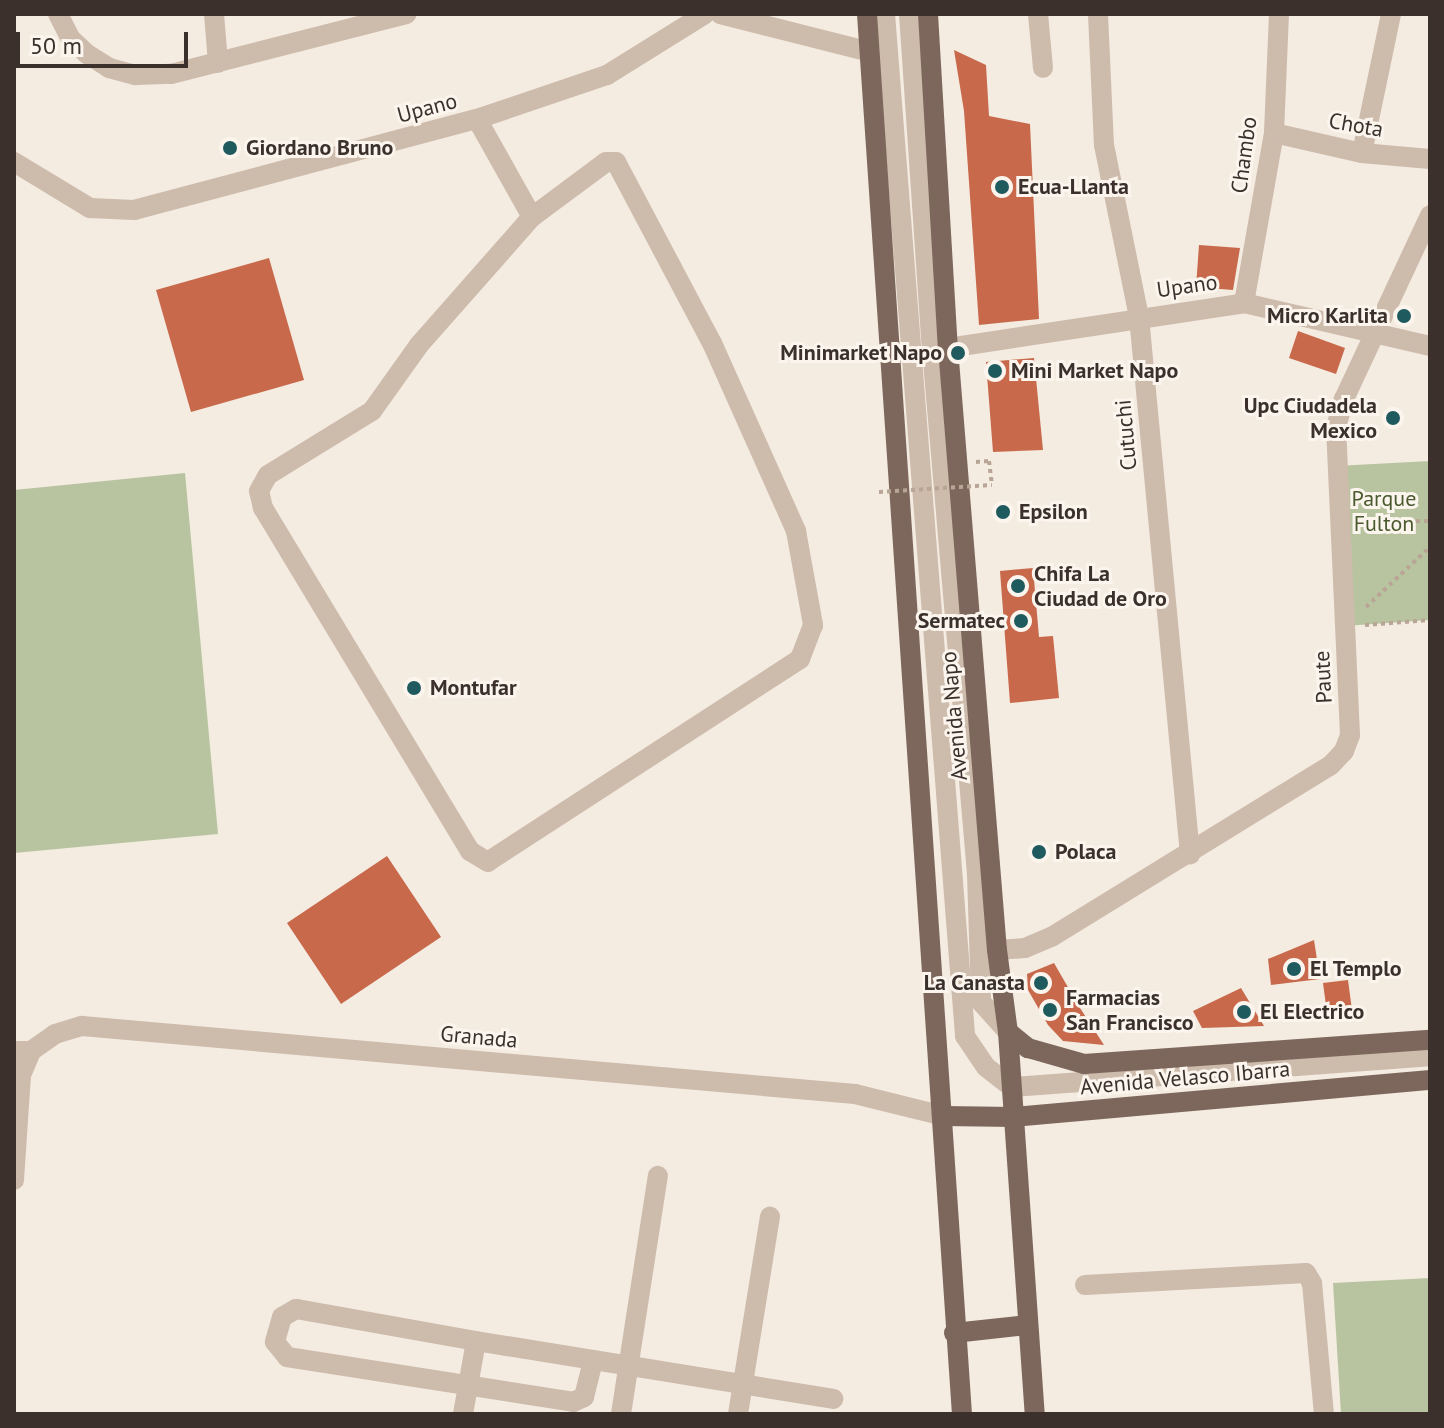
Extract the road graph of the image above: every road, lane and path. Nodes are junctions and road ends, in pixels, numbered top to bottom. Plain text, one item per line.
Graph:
1 (58, 14) edge
2 (214, 14) edge
3 (406, 14) edge
4 (705, 14) edge
5 (720, 14) edge
6 (867, 14) edge
7 (885, 14) edge
8 (909, 14) edge
9 (928, 14) edge
10 (1038, 14) edge
11 (1098, 14) edge
12 (1279, 14) edge
13 (1391, 14) edge
14 (371, 19) edge
15 (870, 52) junction
16 (218, 63) junction
17 (1043, 68) dead end
18 (477, 119) junction
19 (1274, 133) junction
20 (1362, 153) junction
21 (1430, 159) edge
22 (14, 162) edge
23 (1430, 215) edge
24 (532, 217) junction
25 (1244, 303) junction
26 (1139, 317) junction
27 (1377, 332) junction
28 (1430, 346) edge
29 (948, 348) junction
30 (989, 461) dead end
31 (879, 492) dead end
32 (1430, 521) edge
33 (1339, 523) junction
34 (1430, 547) edge
35 (1430, 620) edge
36 (1345, 626) junction
37 (1190, 855) junction
38 (997, 950) junction
39 (1008, 1032) junction
40 (1430, 1040) edge
41 (23, 1051) edge
42 (1430, 1056) edge
43 (1430, 1080) edge
44 (1012, 1087) junction
45 (944, 1116) junction
46 (1014, 1117) junction
47 (658, 1176) dead end
48 (14, 1180) edge
49 (770, 1217) dead end
50 (1085, 1285) dead end
51 (1028, 1325) junction
52 (954, 1333) junction
53 (476, 1341) junction
54 (593, 1361) junction
55 (629, 1367) junction
56 (467, 1385) junction
57 (743, 1387) junction
58 (833, 1399) dead end
59 (463, 1412) edge
60 (621, 1414) edge
61 (738, 1414) edge
62 (962, 1414) edge
63 (1035, 1414) edge
64 (1324, 1414) edge

1 - 16 street
2 - 16 street
3 - 14 street
4 - 18 street, Upano
5 - 15 street
6 - 15 main road, Avenida Napo
7 - 44 street
8 - 39 street
9 - 29 main road, Avenida Napo
10 - 17 street
11 - 26 street, Cutuchi
12 - 19 street, Chambo
13 - 20 street
14 - 16 street
15 - 45 main road, Avenida Napo
18 - 22 street, Upano
18 - 24 street
19 - 20 street, Chota
19 - 25 street, Chambo
20 - 21 street, Chota
23 - 27 street, Paute
24 - 24 street
25 - 26 street, Upano
25 - 27 street, Upano
26 - 29 street, Upano
26 - 37 street, Cutuchi
27 - 28 street, Upano
27 - 33 street, Paute
29 - 38 main road, Avenida Napo
30 - 31 path, bridge
32 - 33 path
33 - 36 street, Paute
34 - 36 path
35 - 36 path
36 - 37 street, Paute
37 - 38 street, Paute
38 - 39 main road, Avenida Napo
39 - 40 main road, Avenida Velasco Ibarra
39 - 44 main road, Avenida Napo
41 - 45 street, Granada
41 - 48 street
42 - 44 street
43 - 46 main road, Avenida Velasco Ibarra
44 - 46 main road, Avenida Napo
45 - 46 main road, Avenida Velasco Ibarra
45 - 52 main road, Avenida Napo
46 - 51 main road, Avenida Napo
47 - 55 street
49 - 57 street
50 - 64 street
51 - 52 main road
51 - 63 main road, Avenida Napo
52 - 62 main road, Avenida Napo
53 - 54 street
53 - 56 street
53 - 56 street
54 - 55 street
54 - 56 street
55 - 57 street
55 - 60 street
56 - 59 street
57 - 58 street
57 - 61 street

